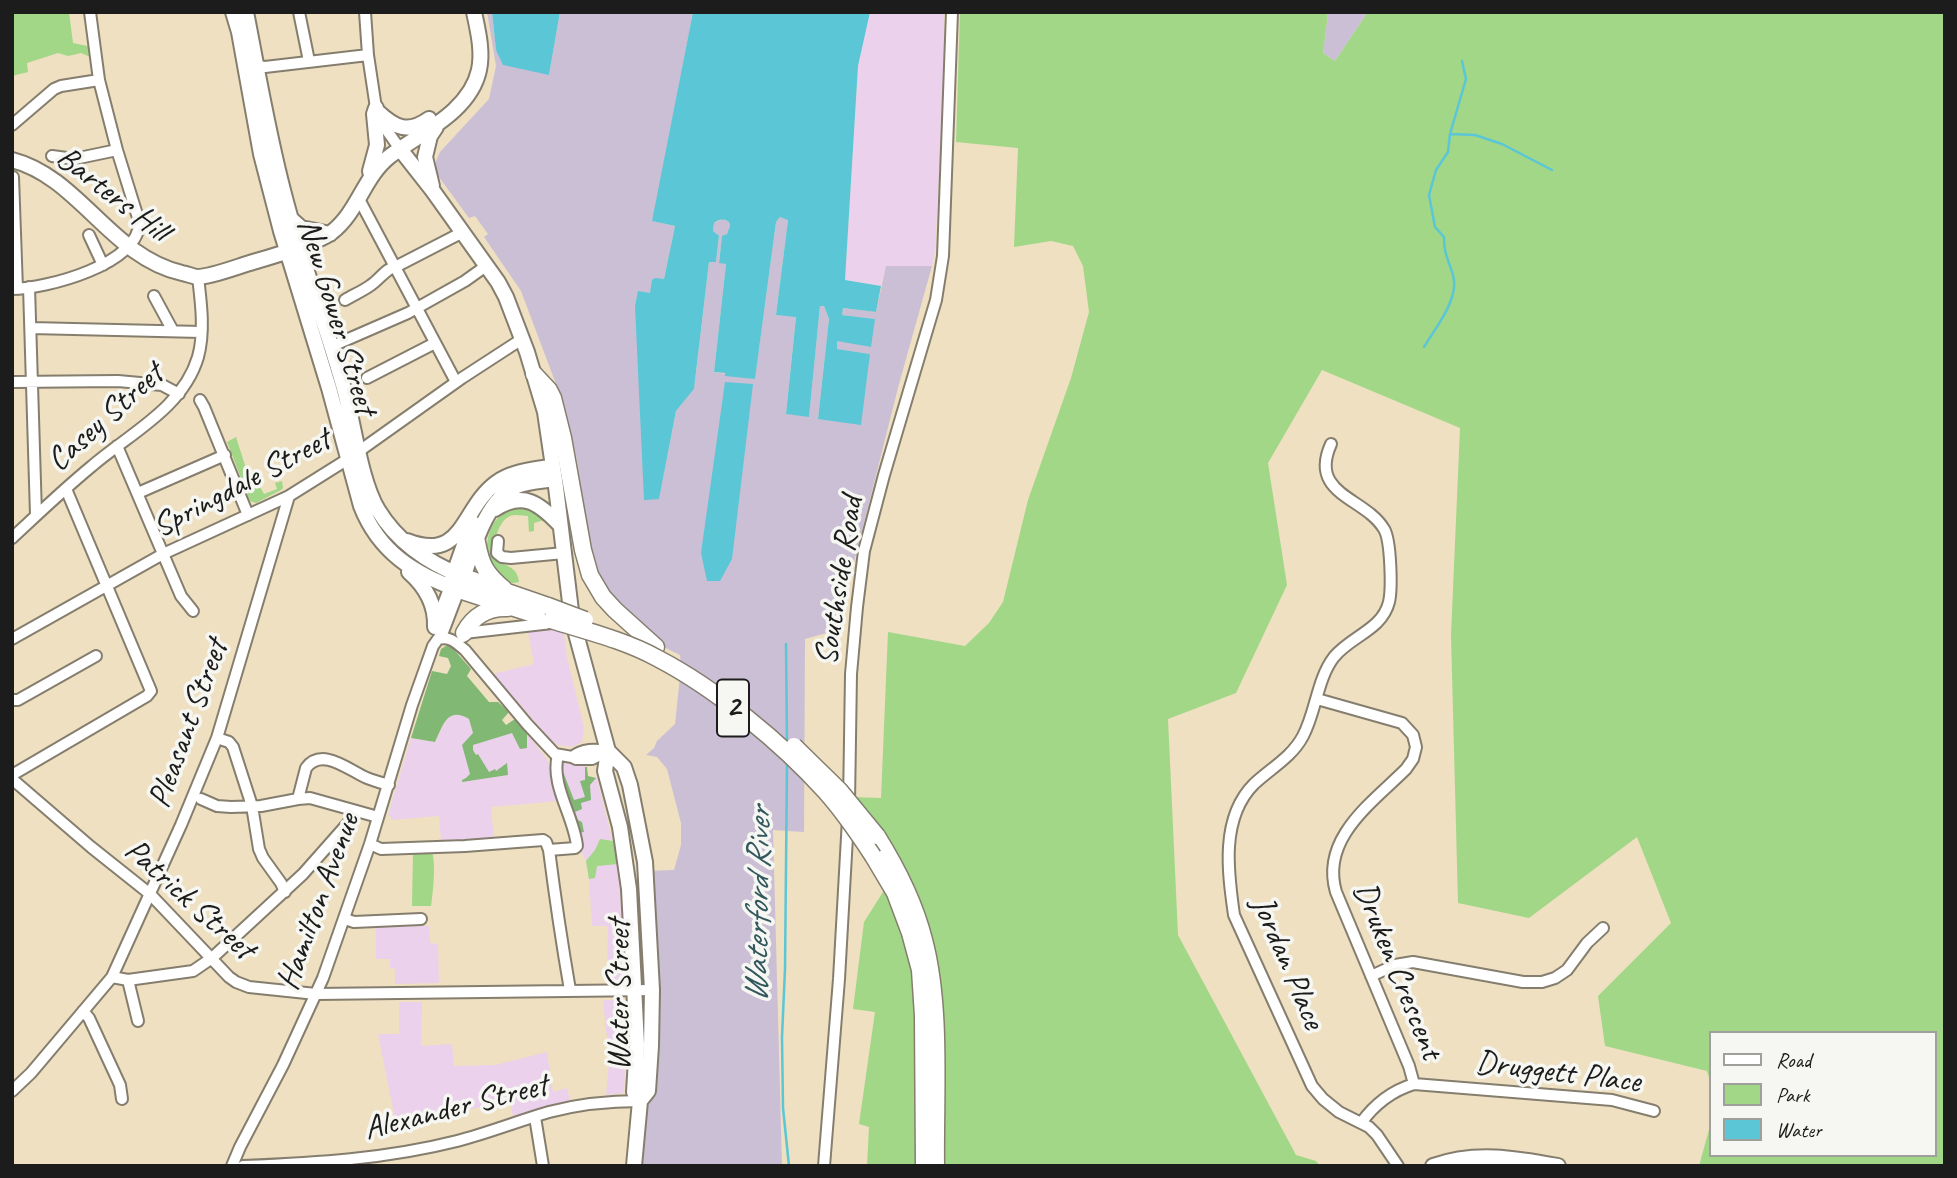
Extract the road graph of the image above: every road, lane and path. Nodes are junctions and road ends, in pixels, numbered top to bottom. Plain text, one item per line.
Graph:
1 (90, 12) edge
2 (233, 12) edge
3 (246, 12) edge
4 (299, 12) edge
5 (365, 12) edge
6 (474, 12) edge
7 (952, 12) edge
8 (368, 55) junction
9 (309, 61) junction
10 (251, 65) junction
11 (99, 80) junction
12 (458, 106) junction
13 (377, 110) junction
14 (437, 123) junction
15 (12, 125) edge
16 (400, 149) junction
17 (117, 150) junction
18 (52, 156) dead end
19 (12, 160) edge
20 (13, 177) edge
21 (372, 178) junction
22 (433, 191) junction
23 (359, 199) junction
24 (291, 219) junction
25 (461, 233) junction
26 (330, 234) junction
27 (89, 235) dead end
28 (127, 247) junction
29 (293, 249) junction
30 (103, 265) junction
31 (394, 266) junction
32 (486, 266) junction
33 (198, 277) junction
34 (29, 287) junction
35 (14, 289) edge
36 (154, 296) dead end
37 (345, 300) dead end
38 (416, 307) junction
39 (31, 328) junction
40 (173, 331) junction
41 (201, 331) junction
42 (522, 339) junction
43 (435, 343) junction
44 (331, 347) junction
45 (534, 373) joint
46 (367, 378) dead end
47 (12, 382) edge
48 (32, 382) junction
49 (456, 382) junction
50 (179, 394) junction
51 (200, 400) dead end
52 (1331, 444) dead end
53 (117, 446) junction
54 (225, 455) junction
55 (354, 455) junction
56 (558, 468) junction
57 (66, 489) junction
58 (138, 494) junction
59 (289, 496) junction
60 (483, 498) junction
61 (36, 515) junction
62 (248, 515) junction
63 (486, 517) junction
64 (560, 525) junction
65 (12, 538) edge
66 (400, 538) junction
67 (498, 541) dead end
68 (477, 542) junction
69 (564, 553) junction
70 (163, 554) junction
71 (397, 558) junction
72 (457, 582) junction
73 (106, 586) junction
74 (516, 602) junction
75 (193, 611) dead end
76 (572, 620) junction
77 (464, 633) junction
78 (435, 637) junction
79 (12, 639) edge
80 (656, 647) junction
81 (465, 650) junction
82 (93, 661) dead end
83 (1317, 699) junction
84 (12, 700) edge
85 (217, 738) junction
86 (608, 751) junction
87 (558, 755) junction
88 (12, 777) edge
89 (389, 785) junction
90 (201, 799) dead end
91 (298, 799) junction
92 (252, 806) junction
93 (357, 813) junction
94 (379, 817) junction
95 (370, 844) junction
96 (549, 850) junction
97 (285, 892) junction
98 (150, 894) junction
99 (345, 919) junction
100 (421, 919) dead end
101 (1603, 928) dead end
102 (212, 958) junction
103 (1371, 976) junction
104 (112, 977) junction
105 (128, 980) junction
106 (570, 990) junction
107 (634, 990) junction
108 (652, 990) junction
109 (316, 994) junction
110 (83, 1011) junction
111 (138, 1021) dead end
112 (1414, 1084) junction
113 (12, 1091) edge
114 (122, 1099) dead end
115 (640, 1101) junction
116 (1654, 1111) dead end
117 (535, 1117) junction
118 (1361, 1124) junction
119 (232, 1166) edge
120 (243, 1166) edge
121 (543, 1166) edge
122 (634, 1166) edge
123 (824, 1166) edge
124 (924, 1166) edge
125 (936, 1166) edge
126 (1398, 1166) edge
127 (1433, 1166) edge
128 (1558, 1166) edge

1 - 11 street
2 - 10 main road, New Gower Street
3 - 10 main road, New Gower Street
4 - 9 street
5 - 8 street
6 - 12 main road
7 - 123 street, Southside Road
8 - 9 street
8 - 13 street
9 - 10 street
10 - 24 main road, New Gower Street
10 - 29 main road, New Gower Street
11 - 15 street
11 - 17 street
12 - 13 main road
12 - 14 main road
13 - 16 street
13 - 21 main road
14 - 16 main road
14 - 22 main road
16 - 21 main road
16 - 22 main road
17 - 18 street
17 - 28 street
19 - 28 main road, Barters Hill
20 - 35 street
21 - 23 main road
22 - 25 main road
23 - 26 main road
23 - 31 street
24 - 26 main road
24 - 29 main road, New Gower Street
25 - 31 street
25 - 32 main road
26 - 29 main road
27 - 30 street
28 - 30 street
28 - 33 main road, Barters Hill
29 - 33 main road
29 - 44 main road, New Gower Street
29 - 55 main road, New Gower Street
30 - 34 street
31 - 37 street
31 - 38 street
32 - 38 street
32 - 42 main road
33 - 41 street, Casey Street
34 - 35 street
34 - 39 street
36 - 40 street
38 - 43 street
38 - 44 street
39 - 40 street
39 - 48 street
40 - 41 street
41 - 50 street, Casey Street
42 - 45 main road
42 - 49 street, Springdale Street
43 - 46 street
43 - 49 street
44 - 55 main road, New Gower Street
45 - 56 highway
47 - 48 street
48 - 50 street
48 - 61 street
49 - 55 street, Springdale Street
50 - 53 street, Casey Street
51 - 54 street
52 - 83 street, Jordan Place
53 - 57 street, Casey Street
53 - 58 street
54 - 58 street
54 - 62 street
55 - 59 street, Springdale Street
55 - 66 main road, New Gower Street
55 - 71 main road, New Gower Street
56 - 60 main road
56 - 63 main road
56 - 64 main road
56 - 80 highway
57 - 61 street, Casey Street
57 - 73 street
58 - 70 street
59 - 62 street, Springdale Street
59 - 85 street, Pleasant Street
60 - 66 main road
60 - 72 main road
61 - 65 street, Casey Street
62 - 70 street, Springdale Street
63 - 64 main road
63 - 68 main road
64 - 69 main road
66 - 72 main road, New Gower Street
67 - 69 street
68 - 72 main road
68 - 74 highway
69 - 76 main road
70 - 73 street, Springdale Street
70 - 75 street
71 - 72 main road, New Gower Street
71 - 78 main road
72 - 74 highway, 2
72 - 78 street, Hamilton Avenue
73 - 79 street, Springdale Street
73 - 88 street
74 - 77 highway
74 - 80 highway, 2, bridge
74 - 124 highway, 2, bridge
76 - 77 street
76 - 86 main road
77 - 81 street
78 - 81 street
78 - 89 street, Hamilton Avenue
80 - 125 highway, 2, bridge
81 - 87 street
82 - 84 street
83 - 103 street, Druken Crescent
83 - 118 street, Jordan Place
85 - 92 street
85 - 98 street, Pleasant Street
86 - 87 street
86 - 107 main road, Water Street
86 - 108 main road, Water Street
87 - 96 street
88 - 98 street, Patrick Street
89 - 91 street
89 - 94 street, Hamilton Avenue
90 - 92 street
91 - 92 street
91 - 93 street
92 - 97 street
93 - 94 street
93 - 97 street
94 - 95 street, Hamilton Avenue
95 - 96 street
95 - 99 street, Hamilton Avenue
96 - 106 street
97 - 102 street
98 - 102 street, Patrick Street
98 - 104 street, Pleasant Street
99 - 100 street
99 - 109 street, Hamilton Avenue
101 - 103 street
102 - 105 street
102 - 109 street, Patrick Street
103 - 112 street, Druken Crescent
104 - 105 street
104 - 110 street, Pleasant Street
105 - 111 street
106 - 107 street, Patrick Street
106 - 109 street, Patrick Street
107 - 108 street, Patrick Street
107 - 115 main road, Water Street
108 - 115 main road, Water Street
109 - 119 street, Hamilton Avenue
110 - 113 street, Pleasant Street
110 - 114 street
112 - 116 street, Druggett Place
112 - 118 street, Druken Crescent
115 - 117 street, Alexander Street
115 - 122 main road
117 - 120 street, Alexander Street
117 - 121 street
118 - 126 street, Jordan Place
127 - 128 main road

